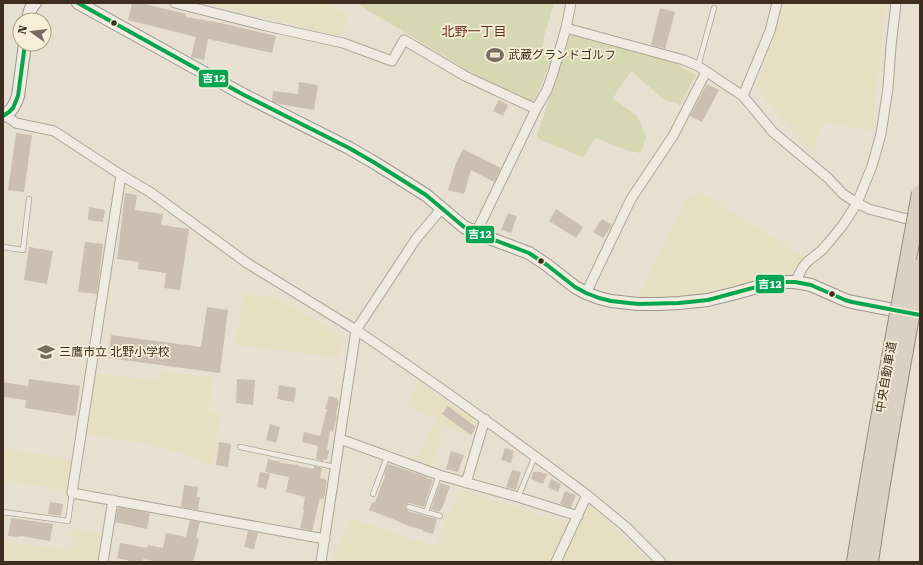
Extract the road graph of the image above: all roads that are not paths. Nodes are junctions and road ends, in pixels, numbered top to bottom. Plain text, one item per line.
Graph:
1 (35, 3) edge
2 (78, 3) edge
3 (175, 3) edge
4 (571, 3) edge
5 (777, 3) edge
6 (896, 3) edge
7 (90, 6) edge
8 (714, 8) dead end
9 (30, 12) edge
10 (566, 28) junction
11 (24, 52) edge
12 (698, 66) junction
13 (706, 72) junction
14 (743, 96) junction
15 (536, 109) junction
16 (4, 116) edge
17 (121, 175) junction
18 (920, 193) edge
19 (29, 199) dead end
20 (857, 203) junction
21 (442, 208) junction
22 (920, 220) edge
23 (476, 233) junction
24 (3, 247) edge
25 (920, 267) edge
26 (795, 282) junction
27 (586, 293) junction
28 (920, 315) edge
29 (356, 330) junction
30 (485, 419) junction
31 (340, 439) junction
32 (240, 447) dead end
33 (535, 456) junction
34 (387, 457) junction
35 (336, 468) junction
36 (439, 475) junction
37 (466, 482) junction
38 (72, 493) junction
39 (373, 494) dead end
40 (587, 495) junction
41 (518, 497) junction
42 (113, 500) junction
43 (409, 507) dead end
44 (3, 512) edge
45 (426, 512) junction
46 (440, 516) dead end
47 (578, 516) junction
48 (325, 539) junction
49 (103, 562) edge
50 (321, 562) edge
51 (556, 562) edge
52 (660, 562) edge
53 (856, 562) edge
54 (870, 562) edge

1 - 9 street
2 - 7 street
3 - 15 street
4 - 10 street
5 - 14 street
6 - 20 street
7 - 21 street
8 - 12 lane
10 - 12 street
10 - 15 street
11 - 16 street
12 - 13 street
13 - 14 street
13 - 27 street
14 - 20 street
15 - 23 street
16 - 17 street
17 - 29 street
17 - 38 street
18 - 53 highway, 中央自動車道, bridge
19 - 24 lane
20 - 22 street
20 - 26 street
21 - 23 street
21 - 29 street
23 - 27 street
25 - 54 highway, 中央自動車道, bridge
26 - 27 street
26 - 28 street
29 - 30 street
29 - 31 street
30 - 33 street
30 - 37 street
31 - 34 street
31 - 35 street
32 - 35 lane
33 - 40 street
33 - 41 lane
34 - 36 street
34 - 39 lane
35 - 48 street
36 - 37 street
36 - 45 lane
37 - 41 street
38 - 42 street
38 - 44 lane
40 - 47 street
40 - 52 street
41 - 47 street
42 - 48 street
42 - 49 street
43 - 45 lane
45 - 46 lane
47 - 51 street
48 - 50 street

